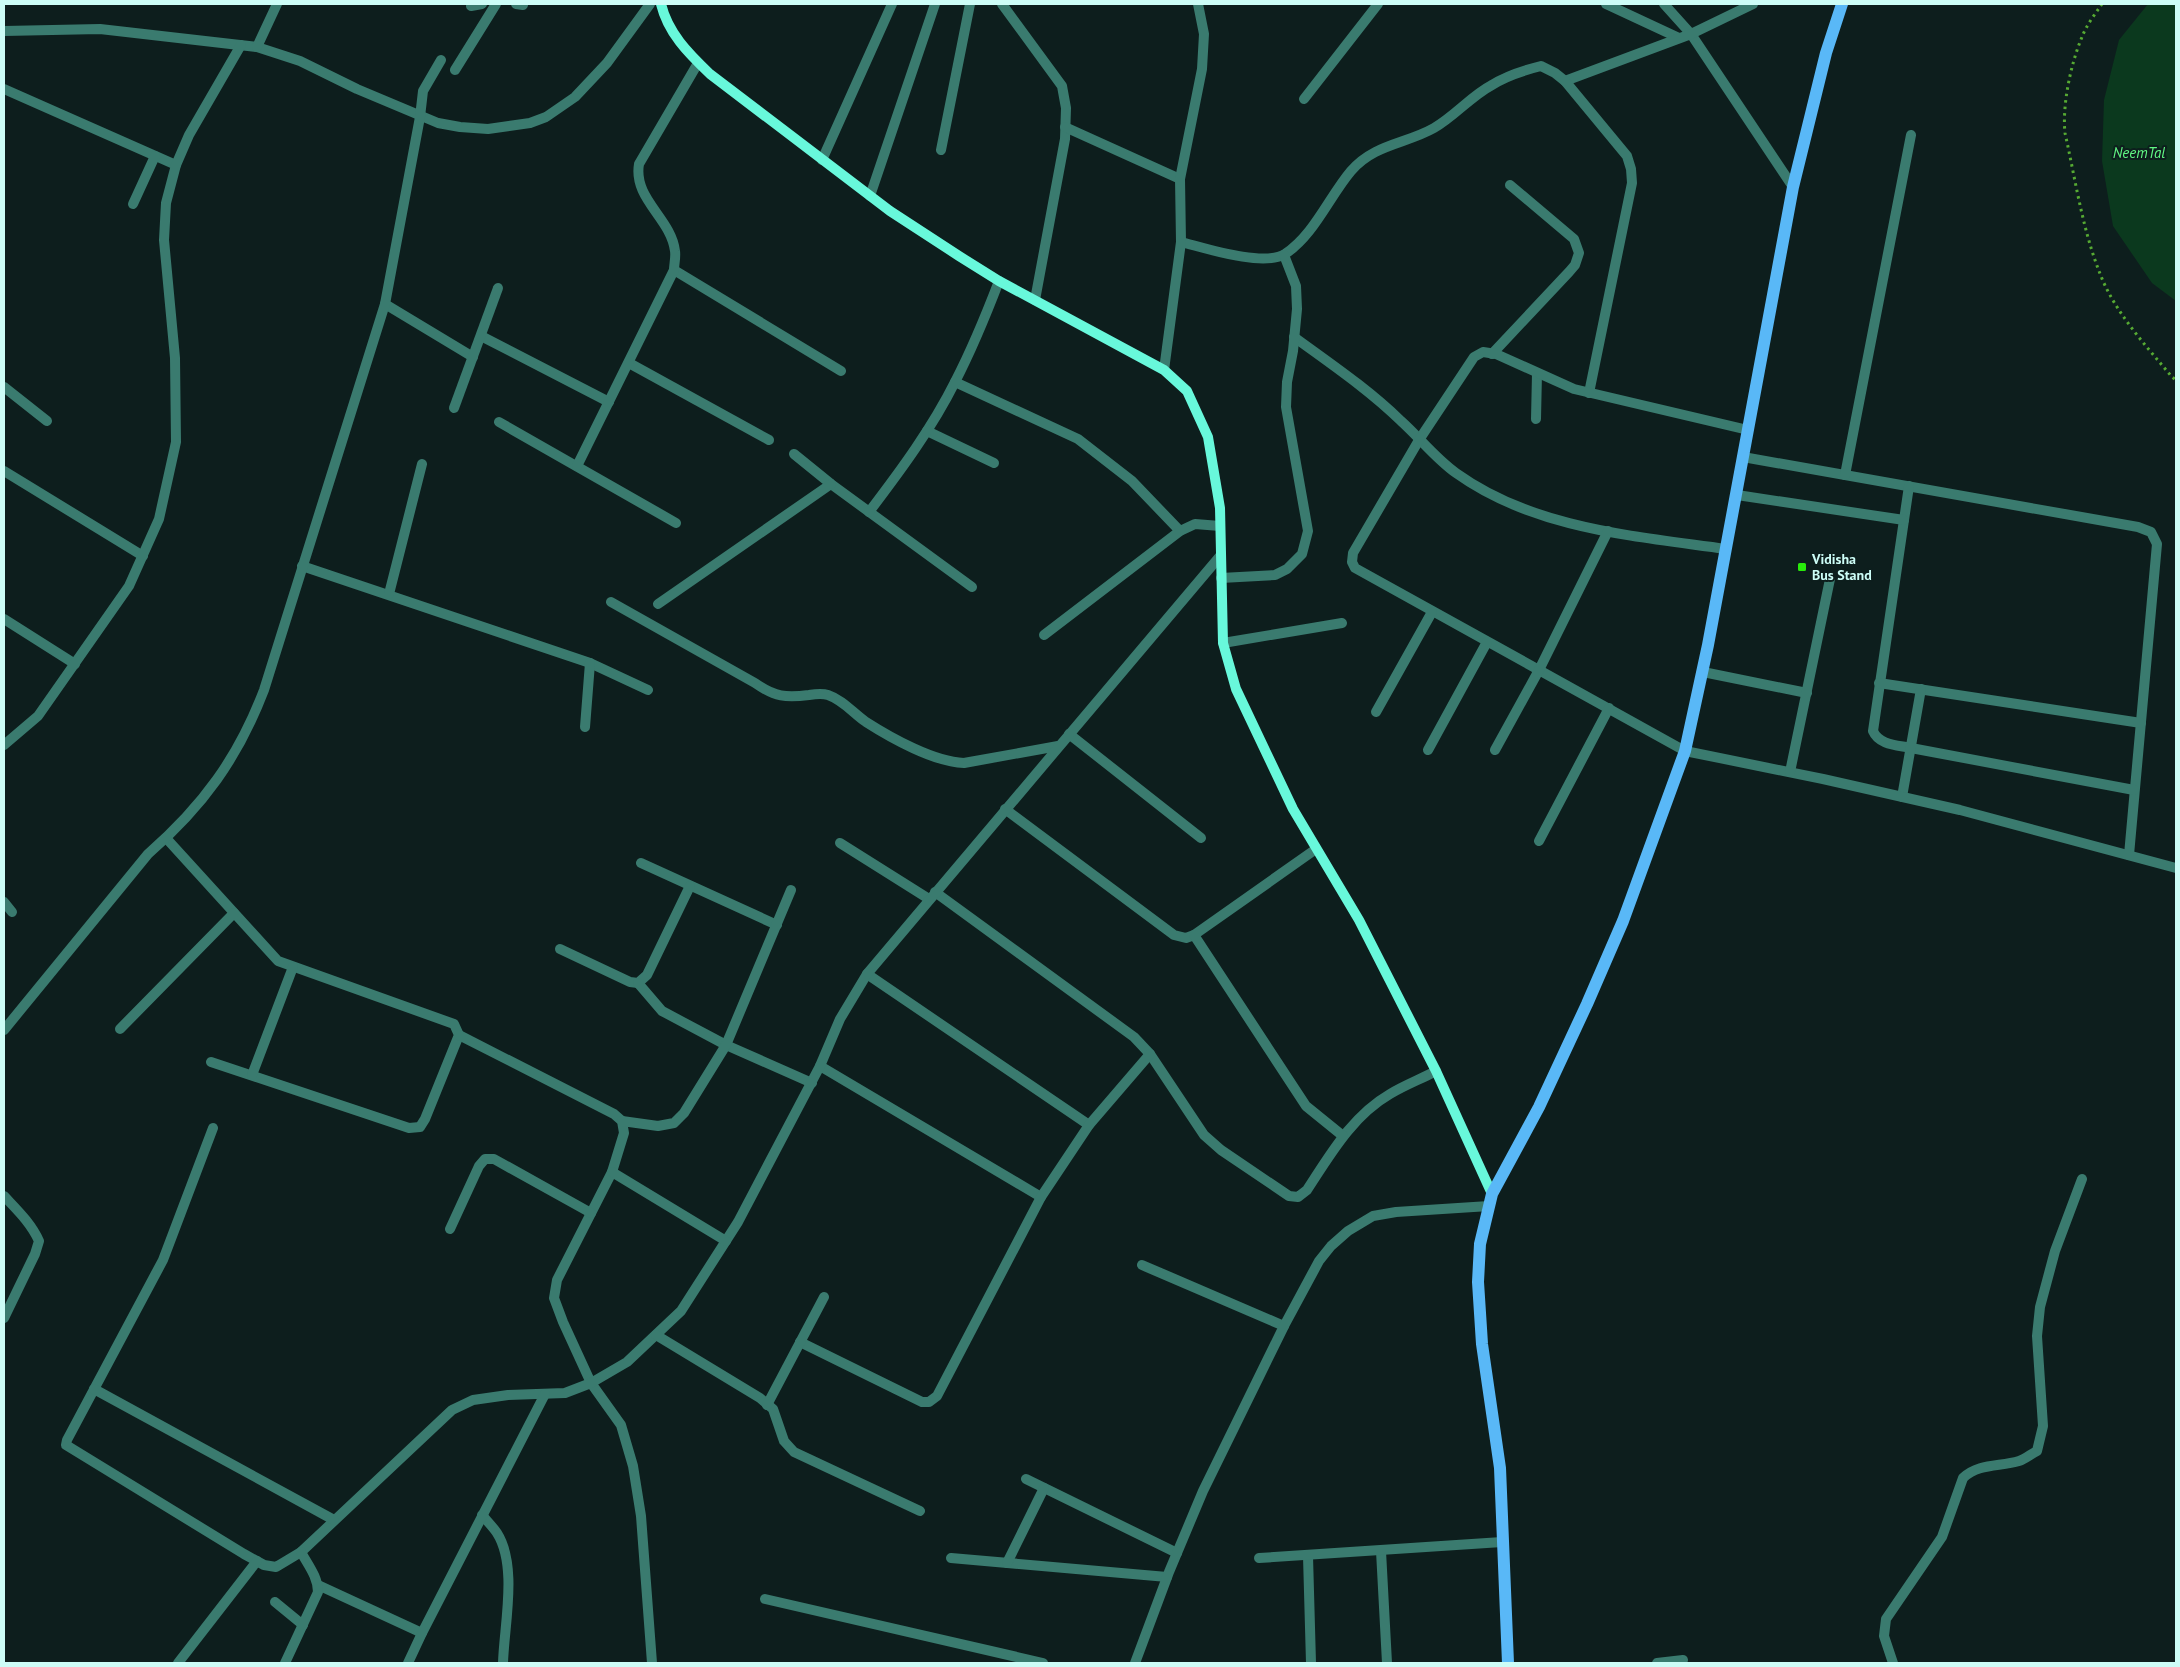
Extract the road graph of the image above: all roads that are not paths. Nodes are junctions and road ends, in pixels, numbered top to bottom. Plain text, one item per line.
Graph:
1 (277, 4) edge
2 (496, 4) edge
3 (661, 4) edge
4 (892, 4) edge
5 (935, 4) edge
6 (970, 4) edge
7 (1002, 4) edge
8 (1198, 4) edge
9 (1378, 4) edge
10 (1606, 4) edge
11 (1664, 4) edge
12 (1753, 4) edge
13 (1842, 4) edge
14 (646, 5) edge
15 (4, 31) edge
16 (1691, 34) junction
17 (1679, 38) junction
18 (240, 45) junction
19 (257, 47) junction
20 (441, 60) dead end
21 (698, 63) junction
22 (455, 70) dead end
23 (1565, 81) junction
24 (4, 89) edge
25 (1304, 99) dead end
26 (420, 117) junction
27 (1065, 127) junction
28 (1911, 135) dead end
29 (941, 150) dead end
30 (155, 156) junction
31 (822, 160) junction
32 (176, 165) junction
33 (1180, 179) junction
34 (1510, 184) dead end
35 (1793, 187) junction
36 (870, 196) junction
37 (133, 204) dead end
38 (1181, 242) junction
39 (1284, 255) junction
40 (674, 270) junction
41 (1000, 281) junction
42 (498, 288) dead end
43 (1036, 300) junction
44 (386, 304) junction
45 (481, 336) junction
46 (1294, 337) junction
47 (1492, 354) junction
48 (473, 357) junction
49 (629, 363) junction
50 (1164, 370) junction
51 (841, 371) dead end
52 (1537, 373) junction
53 (955, 382) junction
54 (4, 388) edge
55 (1589, 393) junction
56 (609, 402) junction
57 (454, 408) dead end
58 (1536, 419) dead end
59 (47, 421) dead end
60 (499, 422) dead end
61 (1748, 430) junction
62 (927, 431) junction
63 (769, 440) dead end
64 (1419, 440) junction
65 (794, 454) dead end
66 (1743, 457) junction
67 (994, 463) dead end
68 (422, 464) dead end
69 (577, 466) junction
70 (4, 471) edge
71 (1845, 475) junction
72 (831, 484) junction
73 (1909, 486) junction
74 (1736, 494) junction
75 (869, 512) junction
76 (1904, 520) junction
77 (676, 523) dead end
78 (1220, 526) junction
79 (1180, 531) junction
80 (1608, 531) junction
81 (1726, 549) junction
82 (1221, 555) junction
83 (143, 556) junction
84 (302, 566) junction
85 (1221, 578) junction
86 (1830, 579) dead end
87 (972, 587) dead end
88 (389, 594) junction
89 (611, 602) dead end
90 (658, 604) dead end
91 (1432, 612) junction
92 (4, 619) edge
93 (1342, 623) dead end
94 (1044, 635) dead end
95 (1487, 642) junction
96 (1223, 643) junction
97 (590, 663) junction
98 (75, 664) junction
99 (1539, 670) junction
100 (1702, 672) junction
101 (1879, 683) junction
102 (1920, 689) junction
103 (648, 690) dead end
104 (1807, 693) junction
105 (1609, 708) junction
106 (1376, 712) dead end
107 (2141, 723) junction
108 (585, 727) dead end
109 (1069, 734) junction
110 (4, 745) edge
111 (1058, 746) junction
112 (1911, 748) junction
113 (1428, 750) dead end
114 (1495, 750) dead end
115 (1685, 750) junction
116 (1790, 772) junction
117 (2134, 790) junction
118 (1902, 797) junction
119 (1005, 809) junction
120 (166, 838) junction
121 (1201, 838) dead end
122 (1540, 841) dead end
123 (840, 843) dead end
124 (1316, 848) junction
125 (2128, 855) junction
126 (641, 862) dead end
127 (2176, 868) edge
128 (690, 886) junction
129 (791, 890) dead end
130 (932, 895) junction
131 (4, 902) edge
132 (12, 912) dead end
133 (234, 914) junction
134 (776, 925) junction
135 (1194, 935) junction
136 (560, 949) dead end
137 (293, 967) junction
138 (867, 974) junction
139 (638, 983) junction
140 (120, 1029) dead end
141 (4, 1030) edge
142 (460, 1035) junction
143 (726, 1045) junction
144 (1150, 1054) junction
145 (211, 1062) dead end
146 (820, 1066) junction
147 (1436, 1071) junction
148 (252, 1075) junction
149 (812, 1083) junction
150 (622, 1121) junction
151 (1089, 1125) junction
152 (214, 1128) dead end
153 (1343, 1136) junction
154 (612, 1172) junction
155 (2082, 1179) dead end
156 (4, 1196) edge
157 (1041, 1197) junction
158 (1491, 1200) junction
159 (591, 1213) junction
160 (450, 1229) dead end
161 (726, 1241) junction
162 (1142, 1265) dead end
163 (824, 1297) dead end
164 (4, 1318) edge
165 (1284, 1326) junction
166 (656, 1335) junction
167 (800, 1342) junction
168 (591, 1383) junction
169 (94, 1389) junction
170 (545, 1394) junction
171 (767, 1404) junction
172 (1026, 1480) dead end
173 (1044, 1488) junction
174 (920, 1511) dead end
175 (482, 1515) junction
176 (334, 1520) junction
177 (1502, 1542) junction
178 (1381, 1551) junction
179 (301, 1552) junction
180 (1177, 1553) junction
181 (1308, 1556) junction
182 (951, 1558) dead end
183 (1259, 1558) dead end
184 (258, 1561) junction
185 (1007, 1563) junction
186 (1167, 1577) junction
187 (318, 1585) junction
188 (765, 1599) dead end
189 (275, 1602) dead end
190 (303, 1625) junction
191 (422, 1633) junction
192 (1683, 1660) dead end
193 (178, 1663) edge
194 (285, 1663) edge
195 (408, 1663) edge
196 (503, 1663) edge
197 (652, 1663) edge
198 (1043, 1663) edge
199 (1135, 1663) edge
200 (1311, 1663) edge
201 (1387, 1663) edge
202 (1508, 1663) edge
203 (1657, 1663) edge
204 (1893, 1663) edge

1 - 19 street
2 - 22 street
3 - 21 main road
4 - 31 street
5 - 36 street
6 - 29 street
7 - 27 street
8 - 33 street
9 - 25 street
10 - 17 street
11 - 16 street
12 - 16 street
13 - 35 main road
14 - 26 street
15 - 18 street
16 - 17 street
16 - 35 street
17 - 23 street
18 - 19 street
18 - 32 street
19 - 26 street
20 - 26 street
21 - 31 main road
21 - 40 street
23 - 39 street
23 - 55 street
24 - 30 street
26 - 44 street
27 - 33 street
27 - 43 street
28 - 71 street
30 - 32 street
30 - 37 street
31 - 36 main road
32 - 83 street
33 - 38 street
34 - 47 street
35 - 61 main road
36 - 41 main road
38 - 39 street
38 - 50 street
39 - 46 street
40 - 49 street
40 - 51 street
41 - 43 main road
41 - 53 street
42 - 45 street
43 - 50 main road
44 - 48 street
44 - 84 street
45 - 48 street
45 - 56 street
46 - 64 street
46 - 85 street
47 - 52 street
47 - 64 street
48 - 57 street
49 - 56 street
49 - 63 street
50 - 78 main road
52 - 55 street
52 - 58 street
53 - 62 street
53 - 79 street
54 - 59 street
55 - 61 street
56 - 69 street
60 - 69 street
61 - 66 main road
62 - 67 street
62 - 75 street
64 - 80 street
64 - 91 street
65 - 72 street
66 - 71 street
66 - 74 main road
68 - 88 street
69 - 77 street
70 - 83 street
71 - 73 street
72 - 75 street
72 - 90 street
73 - 76 street
73 - 107 street
74 - 76 street
74 - 81 main road
75 - 87 street
76 - 101 street
78 - 79 street
78 - 82 main road
79 - 94 street
80 - 81 street
80 - 99 street
81 - 100 main road
82 - 85 main road
82 - 109 street
83 - 98 street
84 - 88 street
84 - 120 street
85 - 96 main road
86 - 104 street
88 - 97 street
89 - 111 street
91 - 95 street
91 - 106 street
92 - 98 street
93 - 96 street
95 - 99 street
95 - 113 street
96 - 124 main road
97 - 103 street
97 - 108 street
98 - 110 street
99 - 105 street
99 - 114 street
100 - 104 street
100 - 115 main road
101 - 102 street
101 - 112 street
102 - 107 street
102 - 112 street
104 - 116 street
105 - 115 street
105 - 122 street
107 - 117 street
109 - 111 street
109 - 121 street
111 - 119 street
112 - 117 street
112 - 118 street
115 - 116 street
115 - 158 main road
116 - 118 street
117 - 125 street
118 - 125 street
119 - 130 street
119 - 135 street
120 - 133 street
120 - 141 street
123 - 130 street
124 - 135 street
124 - 147 main road
125 - 127 street
126 - 128 street
128 - 134 street
128 - 139 street
129 - 134 street
130 - 138 street
130 - 144 street
131 - 132 street
133 - 137 street
133 - 140 street
134 - 143 street
135 - 153 street
136 - 139 street
137 - 142 street
137 - 148 street
138 - 146 street
138 - 151 street
139 - 143 street
142 - 148 street
142 - 150 street
143 - 149 street
143 - 150 street
144 - 151 street
144 - 153 street
145 - 148 street
146 - 149 street
146 - 157 street
147 - 153 street
147 - 158 main road
149 - 161 street
150 - 154 street
151 - 157 street
152 - 169 street
154 - 159 street
154 - 161 street
155 - 204 street
156 - 164 street
157 - 167 street
158 - 165 street
158 - 177 main road
159 - 160 street
159 - 168 street
161 - 166 street
162 - 165 street
163 - 167 street
165 - 180 street
166 - 168 street
166 - 171 street
167 - 171 street
168 - 170 street
168 - 197 street
169 - 176 street
169 - 184 street
170 - 175 street
170 - 176 street
171 - 174 street
172 - 173 street
173 - 180 street
173 - 185 street
175 - 191 street
175 - 196 street
176 - 179 street
177 - 178 street
177 - 202 main road
178 - 181 street
178 - 201 street
179 - 184 street
179 - 187 street
180 - 186 street
181 - 183 street
181 - 200 street
182 - 185 street
184 - 193 street
185 - 186 street
186 - 199 street
187 - 190 street
187 - 191 street
188 - 198 street
189 - 190 street
190 - 194 street
191 - 195 street
192 - 203 street

